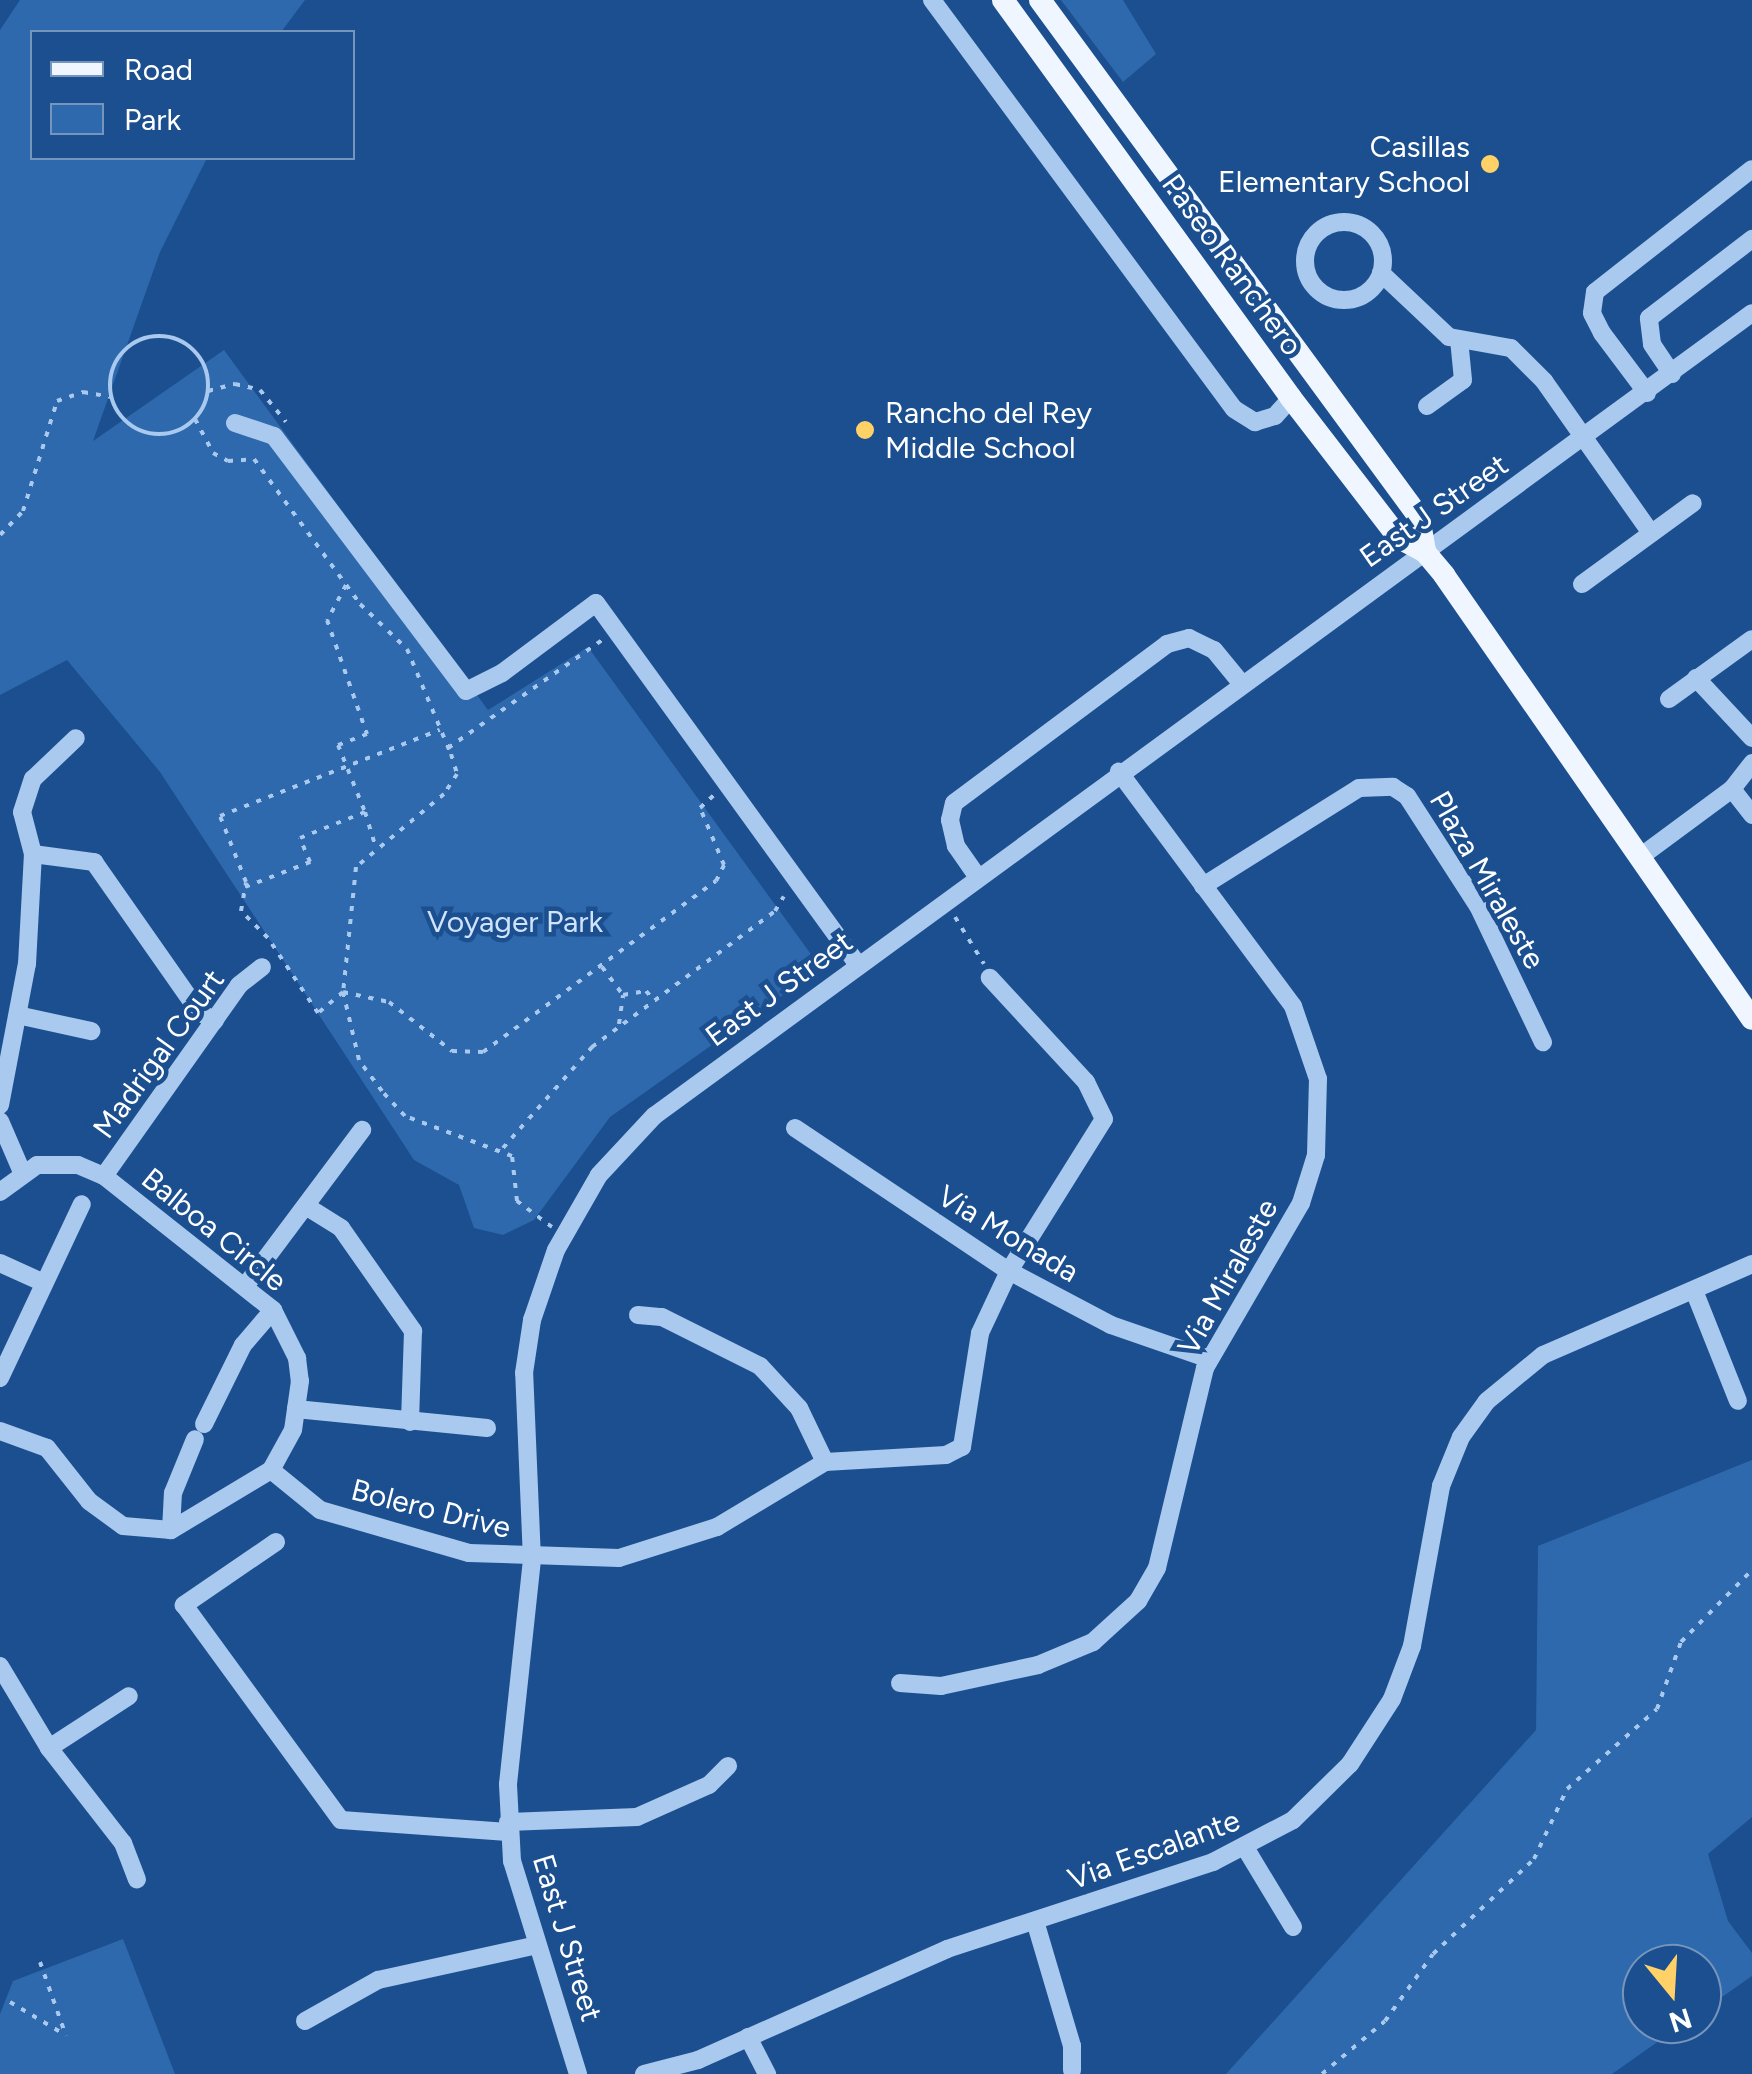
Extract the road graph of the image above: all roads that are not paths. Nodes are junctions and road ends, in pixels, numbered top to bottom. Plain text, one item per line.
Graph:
1 (932, 0) edge
2 (1003, 0) edge
3 (1040, 0) edge
4 (1752, 170) edge
5 (1752, 239) edge
6 (1237, 268) junction
7 (1382, 273) junction
8 (1752, 314) edge
9 (1459, 339) junction
10 (1672, 374) junction
11 (1647, 392) junction
12 (1291, 398) junction
13 (1427, 406) dead end
14 (235, 424) dead end
15 (1584, 439) junction
16 (1693, 503) dead end
17 (1651, 534) junction
18 (1425, 552) junction
19 (1582, 584) dead end
20 (1752, 640) edge
21 (1696, 678) junction
22 (1242, 683) junction
23 (1669, 698) dead end
24 (76, 738) dead end
25 (1752, 738) edge
26 (1752, 762) edge
27 (1119, 772) junction
28 (1732, 789) junction
29 (1752, 815) edge
30 (33, 854) junction
31 (1640, 857) junction
32 (977, 876) junction
33 (1203, 886) junction
34 (262, 966) dead end
35 (858, 966) junction
36 (990, 978) road end
37 (22, 1016) junction
38 (1752, 1019) edge
39 (215, 1021) junction
40 (91, 1031) dead end
41 (1543, 1042) dead end
42 (0, 1105) edge
43 (0, 1121) edge
44 (795, 1128) dead end
45 (362, 1130) dead end
46 (22, 1172) junction
47 (104, 1176) junction
48 (0, 1192) edge
49 (82, 1204) dead end
50 (309, 1208) junction
51 (0, 1263) edge
52 (1752, 1264) edge
53 (1009, 1272) junction
54 (44, 1284) junction
55 (246, 1286) junction
56 (1695, 1293) junction
57 (273, 1310) junction
58 (638, 1314) dead end
59 (1209, 1359) junction
60 (0, 1378) edge
61 (1738, 1401) dead end
62 (296, 1409) junction
63 (410, 1422) junction
64 (486, 1428) dead end
65 (0, 1431) edge
66 (825, 1462) junction
67 (271, 1470) junction
68 (171, 1530) junction
69 (276, 1542) dead end
70 (532, 1560) junction
71 (3, 1676) edge
72 (900, 1683) dead end
73 (129, 1696) dead end
74 (49, 1748) junction
75 (728, 1766) dead end
76 (508, 1828) junction
77 (1246, 1849) junction
78 (136, 1879) dead end
79 (1035, 1921) junction
80 (1293, 1927) dead end
81 (537, 1945) junction
82 (305, 2021) dead end
83 (748, 2036) junction
84 (1072, 2070) dead end
85 (578, 2074) edge
86 (644, 2074) edge
87 (767, 2074) edge

1 - 12 street
2 - 12 main road, Paseo Ranchero
3 - 6 main road, Paseo Ranchero
4 - 11 street
5 - 10 street
6 - 12 main road
6 - 18 main road, Paseo Ranchero
7 - 7 street
7 - 9 street
8 - 10 street, East J Street
9 - 13 street
9 - 15 street
10 - 11 street, East J Street
11 - 15 street, East J Street
12 - 18 main road, Paseo Ranchero
14 - 35 street
15 - 17 street
15 - 18 street, East J Street
16 - 17 street
17 - 19 street
18 - 22 street, East J Street
18 - 31 main road, Paseo Ranchero
20 - 21 street
21 - 23 street
21 - 25 street
22 - 27 street, East J Street
22 - 32 street
24 - 30 street
26 - 28 street
27 - 32 street, East J Street
27 - 33 street, Via Miraleste
28 - 29 street
28 - 31 street
30 - 37 street
30 - 39 street
31 - 38 main road, Paseo Ranchero
32 - 35 street, East J Street
33 - 41 street, Plaza Miraleste
33 - 59 street, Via Miraleste
34 - 39 street, Madrigal Court
35 - 70 street, East J Street
36 - 53 street
37 - 40 street
37 - 42 street
39 - 47 street, Madrigal Court
43 - 46 street
44 - 53 street, Via Monada
45 - 50 street
46 - 47 street, Balboa Circle
46 - 48 street
47 - 55 street, Balboa Circle
49 - 54 street
50 - 55 street
50 - 63 street
51 - 54 street
52 - 56 street, Via Escalante
53 - 59 street, Via Monada
53 - 66 street
54 - 60 street
55 - 57 street, Balboa Circle
56 - 61 street
56 - 77 street, Via Escalante
57 - 62 street, Balboa Circle
57 - 68 street
58 - 66 street
59 - 72 street, Via Miraleste
62 - 63 street
62 - 67 street, Balboa Circle
63 - 64 street
65 - 68 street
66 - 70 street, Bolero Drive
67 - 68 street
67 - 70 street, Bolero Drive
69 - 76 street
70 - 76 street, East J Street
71 - 74 street
73 - 74 street
74 - 78 street
75 - 76 street
76 - 81 street, East J Street
77 - 79 street, Via Escalante
77 - 80 street
79 - 83 street, Via Escalante
79 - 84 street
81 - 82 street
81 - 85 street, East J Street
83 - 86 street, Via Escalante
83 - 87 street

